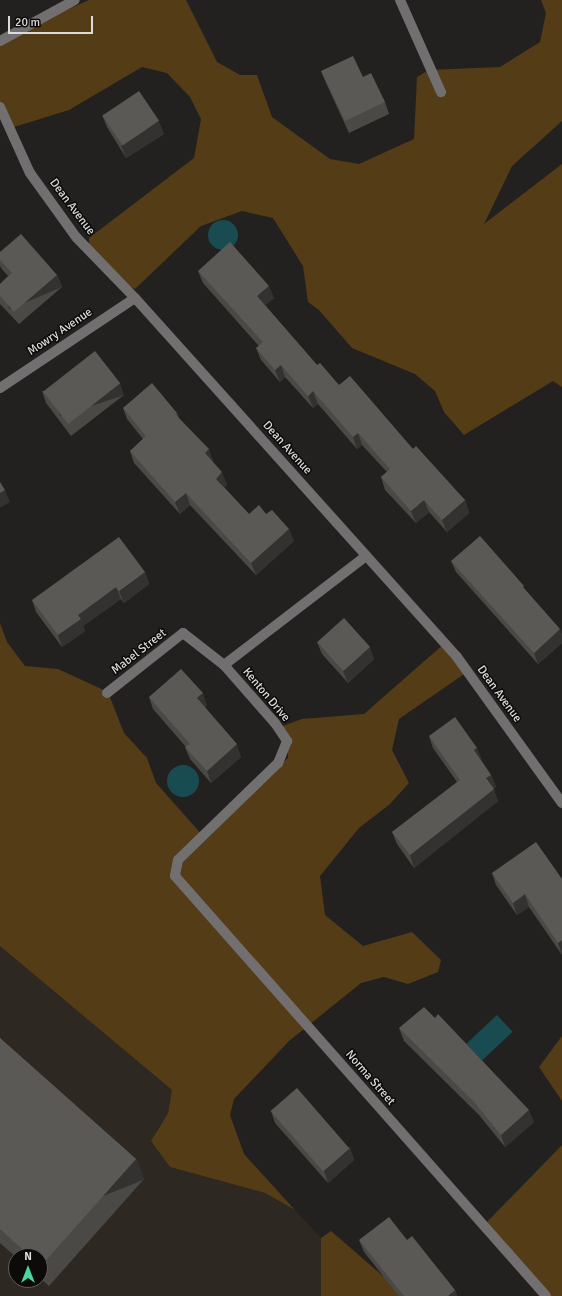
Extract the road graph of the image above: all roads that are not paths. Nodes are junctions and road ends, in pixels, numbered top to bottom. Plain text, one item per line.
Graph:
1 (75, 0) edge
2 (400, 0) edge
3 (0, 41) edge
4 (441, 92) dead end
5 (0, 107) edge
6 (135, 298) junction
7 (0, 388) edge
8 (366, 556) junction
9 (224, 665) junction
10 (107, 693) dead end
11 (562, 803) edge
12 (175, 876) joint
13 (546, 1296) edge

1 - 3 street
2 - 4 street
5 - 6 street, Dean Avenue
6 - 7 street, Mowry Avenue
6 - 8 street, Dean Avenue
8 - 9 street, Kenton Drive
8 - 11 street, Dean Avenue
9 - 10 street, Mabel Street
9 - 12 street, Kenton Drive
12 - 13 street, Norma Street

